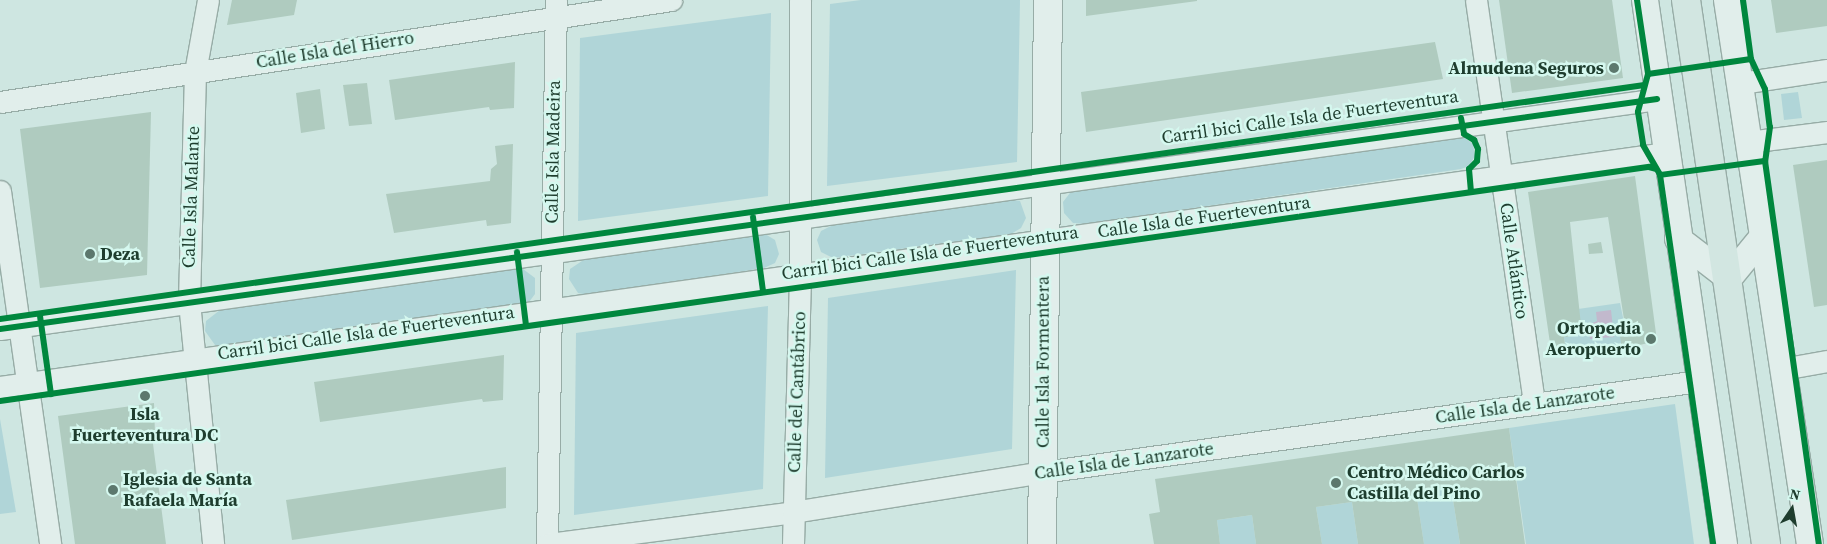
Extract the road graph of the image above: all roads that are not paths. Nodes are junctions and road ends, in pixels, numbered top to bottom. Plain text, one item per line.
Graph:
1 (208, 0) edge
2 (671, 0) edge
3 (800, 0) edge
4 (1048, 0) edge
5 (1476, 0) edge
6 (1645, 0) edge
7 (1686, 0) edge
8 (1727, 0) edge
9 (556, 8) edge
10 (1827, 70) edge
11 (195, 72) junction
12 (1741, 83) junction
13 (1657, 99) junction
14 (0, 102) edge
15 (1493, 121) junction
16 (1827, 132) edge
17 (1748, 142) junction
18 (1665, 153) junction
19 (1502, 175) junction
20 (1044, 183) junction
21 (0, 191) edge
22 (797, 219) junction
23 (1044, 239) junction
24 (1678, 239) junction
25 (1761, 239) junction
26 (551, 255) junction
27 (800, 275) junction
28 (1729, 278) junction
29 (188, 302) junction
30 (548, 311) junction
31 (10, 328) edge
32 (192, 360) junction
33 (1827, 361) edge
34 (1782, 369) junction
35 (1699, 381) junction
36 (27, 383) junction
37 (0, 387) edge
38 (1534, 404) junction
39 (1043, 472) junction
40 (793, 512) junction
41 (50, 544) edge
42 (213, 544) edge
43 (548, 544) edge
44 (793, 544) edge
45 (1042, 544) edge
46 (1724, 544) edge
47 (1766, 544) edge
48 (1810, 544) edge

1 - 11 street, Calle Isla Malante
2 - 9 street, Calle Isla del Hierro
3 - 22 street, Calle del Cantábrico
4 - 20 main road, Calle Isla Formentera
5 - 15 street, Calle Atlántico
6 - 13 street
7 - 28 main road
8 - 12 street
9 - 11 street, Calle Isla del Hierro
9 - 26 street, Calle Isla Madeira
10 - 12 street
11 - 14 street, Calle Isla del Hierro
11 - 29 street, Calle Isla Malante
12 - 17 street
13 - 15 street
13 - 18 street
15 - 19 street, Calle Atlántico
15 - 20 street
16 - 17 street
17 - 25 street
18 - 19 street, Calle Isla de Fuerteventura
18 - 24 street
19 - 23 street, Calle Isla de Fuerteventura
19 - 38 street, Calle Atlántico
20 - 22 street
20 - 23 main road, Calle Isla Formentera
21 - 31 street
22 - 26 street
22 - 27 street, Calle del Cantábrico
23 - 27 street, Calle Isla de Fuerteventura
23 - 39 main road, Calle Isla Formentera
24 - 28 street
24 - 35 street
25 - 28 street
25 - 34 street
26 - 29 street
26 - 30 street, Calle Isla Madeira
27 - 30 street, Calle Isla de Fuerteventura
27 - 40 street, Calle del Cantábrico
28 - 47 main road
29 - 31 street
29 - 32 street, Calle Isla Malante
30 - 32 street, Calle Isla de Fuerteventura
30 - 43 street, Calle Isla Madeira
31 - 36 street
32 - 36 street, Calle Isla de Fuerteventura
32 - 42 street, Calle Isla Malante
33 - 34 street
34 - 48 street
35 - 38 street, Calle Isla de Lanzarote
35 - 46 street
36 - 37 street, Calle Isla de Fuerteventura
36 - 41 street
38 - 39 street, Calle Isla de Lanzarote
39 - 40 street, Calle Isla de Lanzarote
39 - 45 main road, Calle Isla Formentera
40 - 43 street, Calle Isla de Lanzarote
40 - 44 street, Calle del Cantábrico

